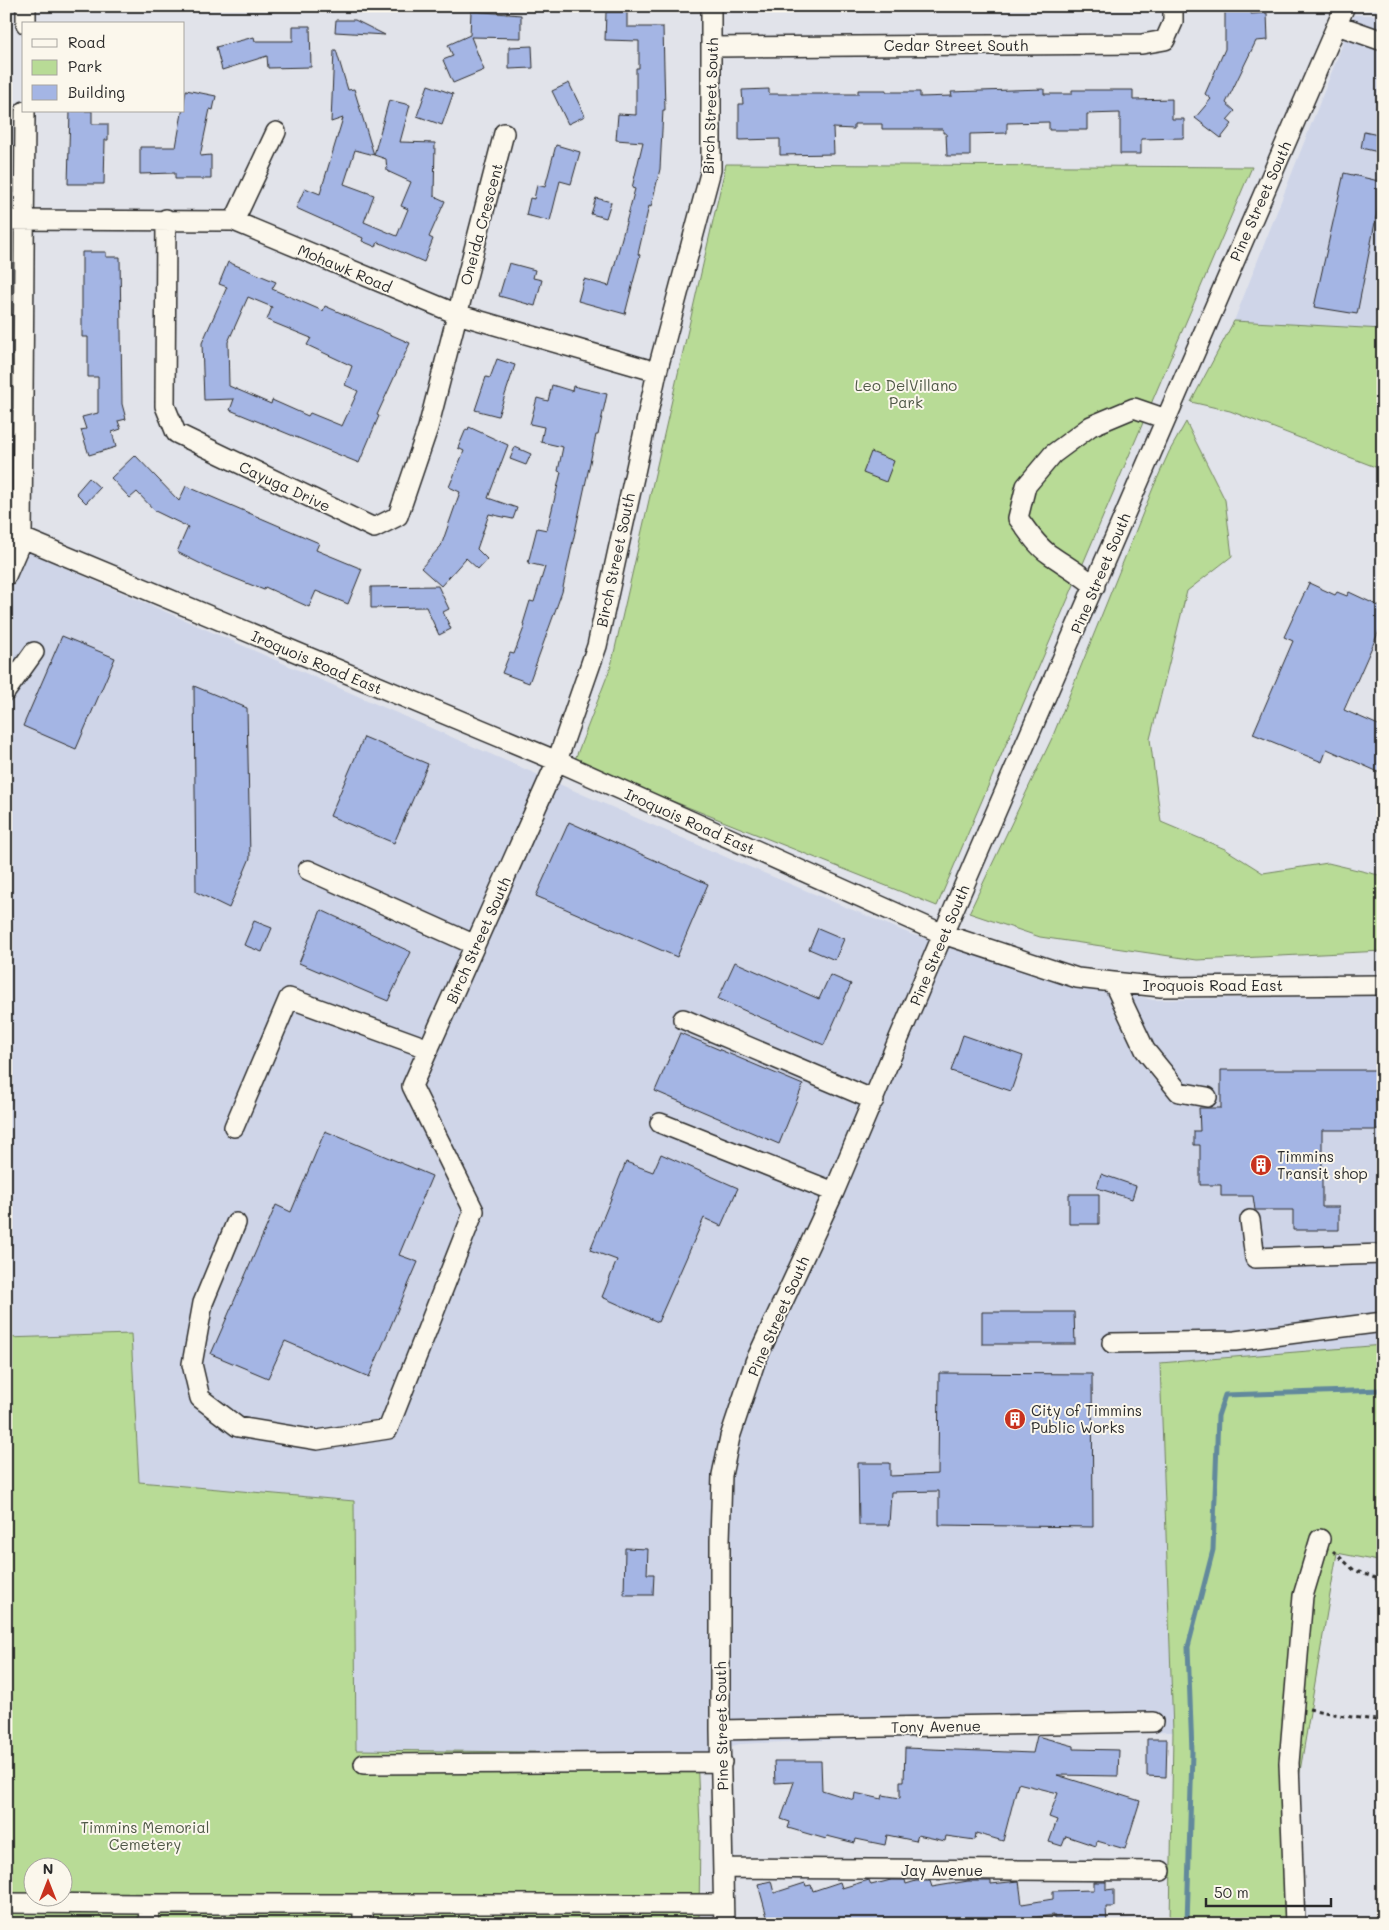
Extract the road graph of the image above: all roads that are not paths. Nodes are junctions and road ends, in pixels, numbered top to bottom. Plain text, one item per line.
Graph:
1 (26, 6) edge
2 (711, 6) edge
3 (1173, 6) edge
4 (1345, 6) edge
5 (26, 22) edge
6 (1337, 25) junction
7 (1383, 41) edge
8 (712, 47) junction
9 (25, 112) edge
10 (276, 132) dead end
11 (504, 133) dead end
12 (16, 220) edge
13 (166, 220) junction
14 (234, 221) junction
15 (457, 314) junction
16 (656, 372) junction
17 (1166, 419) junction
18 (14, 535) edge
19 (6, 576) edge
20 (1095, 586) junction
21 (34, 652) dead end
22 (6, 691) edge
23 (557, 761) junction
24 (308, 870) dead end
25 (943, 934) junction
26 (475, 946) junction
27 (1113, 982) junction
28 (1383, 985) edge
29 (683, 1019) dead end
30 (429, 1049) junction
31 (1207, 1098) dead end
32 (874, 1100) junction
33 (660, 1123) dead end
34 (234, 1127) dead end
35 (834, 1192) junction
36 (1250, 1220) dead end
37 (236, 1222) dead end
38 (1383, 1254) edge
39 (1383, 1322) edge
40 (1112, 1343) dead end
41 (1320, 1539) road end
42 (1153, 1722) dead end
43 (720, 1730) junction
44 (722, 1762) junction
45 (364, 1764) dead end
46 (723, 1868) junction
47 (1161, 1871) dead end
48 (6, 1903) edge
49 (148, 1904) junction
50 (364, 1904) junction
51 (723, 1904) junction
52 (148, 1924) edge
53 (363, 1924) edge
54 (724, 1924) edge
55 (1295, 1924) edge

1 - 5 street
2 - 8 street, Birch Street South
3 - 8 street, Cedar Street South
4 - 6 street, Pine Street South
6 - 7 street
6 - 17 street, Pine Street South
8 - 16 street, Birch Street South
9 - 12 street
10 - 14 street
11 - 15 street, Oneida Crescent
12 - 13 street, Mohawk Road
12 - 18 street
13 - 14 street, Mohawk Road
13 - 15 street, Cayuga Drive
14 - 15 street, Mohawk Road
15 - 16 street, Mohawk Road
16 - 23 street, Birch Street South
17 - 20 street, Pine Street South
17 - 20 street
18 - 19 street
18 - 23 street, Iroquois Road East
20 - 25 street, Pine Street South
21 - 22 street
23 - 25 street, Iroquois Road East
23 - 26 street, Birch Street South
24 - 26 street
25 - 27 street, Iroquois Road East
25 - 32 street, Pine Street South
26 - 30 street, Birch Street South
27 - 28 street, Iroquois Road East
27 - 31 street
29 - 32 street
30 - 34 street
30 - 37 street, Birch Street South
32 - 35 street, Pine Street South
33 - 35 street
35 - 43 street, Pine Street South
36 - 38 street
39 - 40 street
41 - 55 street
42 - 43 street, Tony Avenue
43 - 44 street, Pine Street South
44 - 45 street
44 - 46 street, Pine Street South
46 - 47 street, Jay Avenue
46 - 51 street, Pine Street South
48 - 49 street
49 - 50 street
49 - 52 street
50 - 51 street
50 - 53 street
51 - 54 street, Pine Street South

